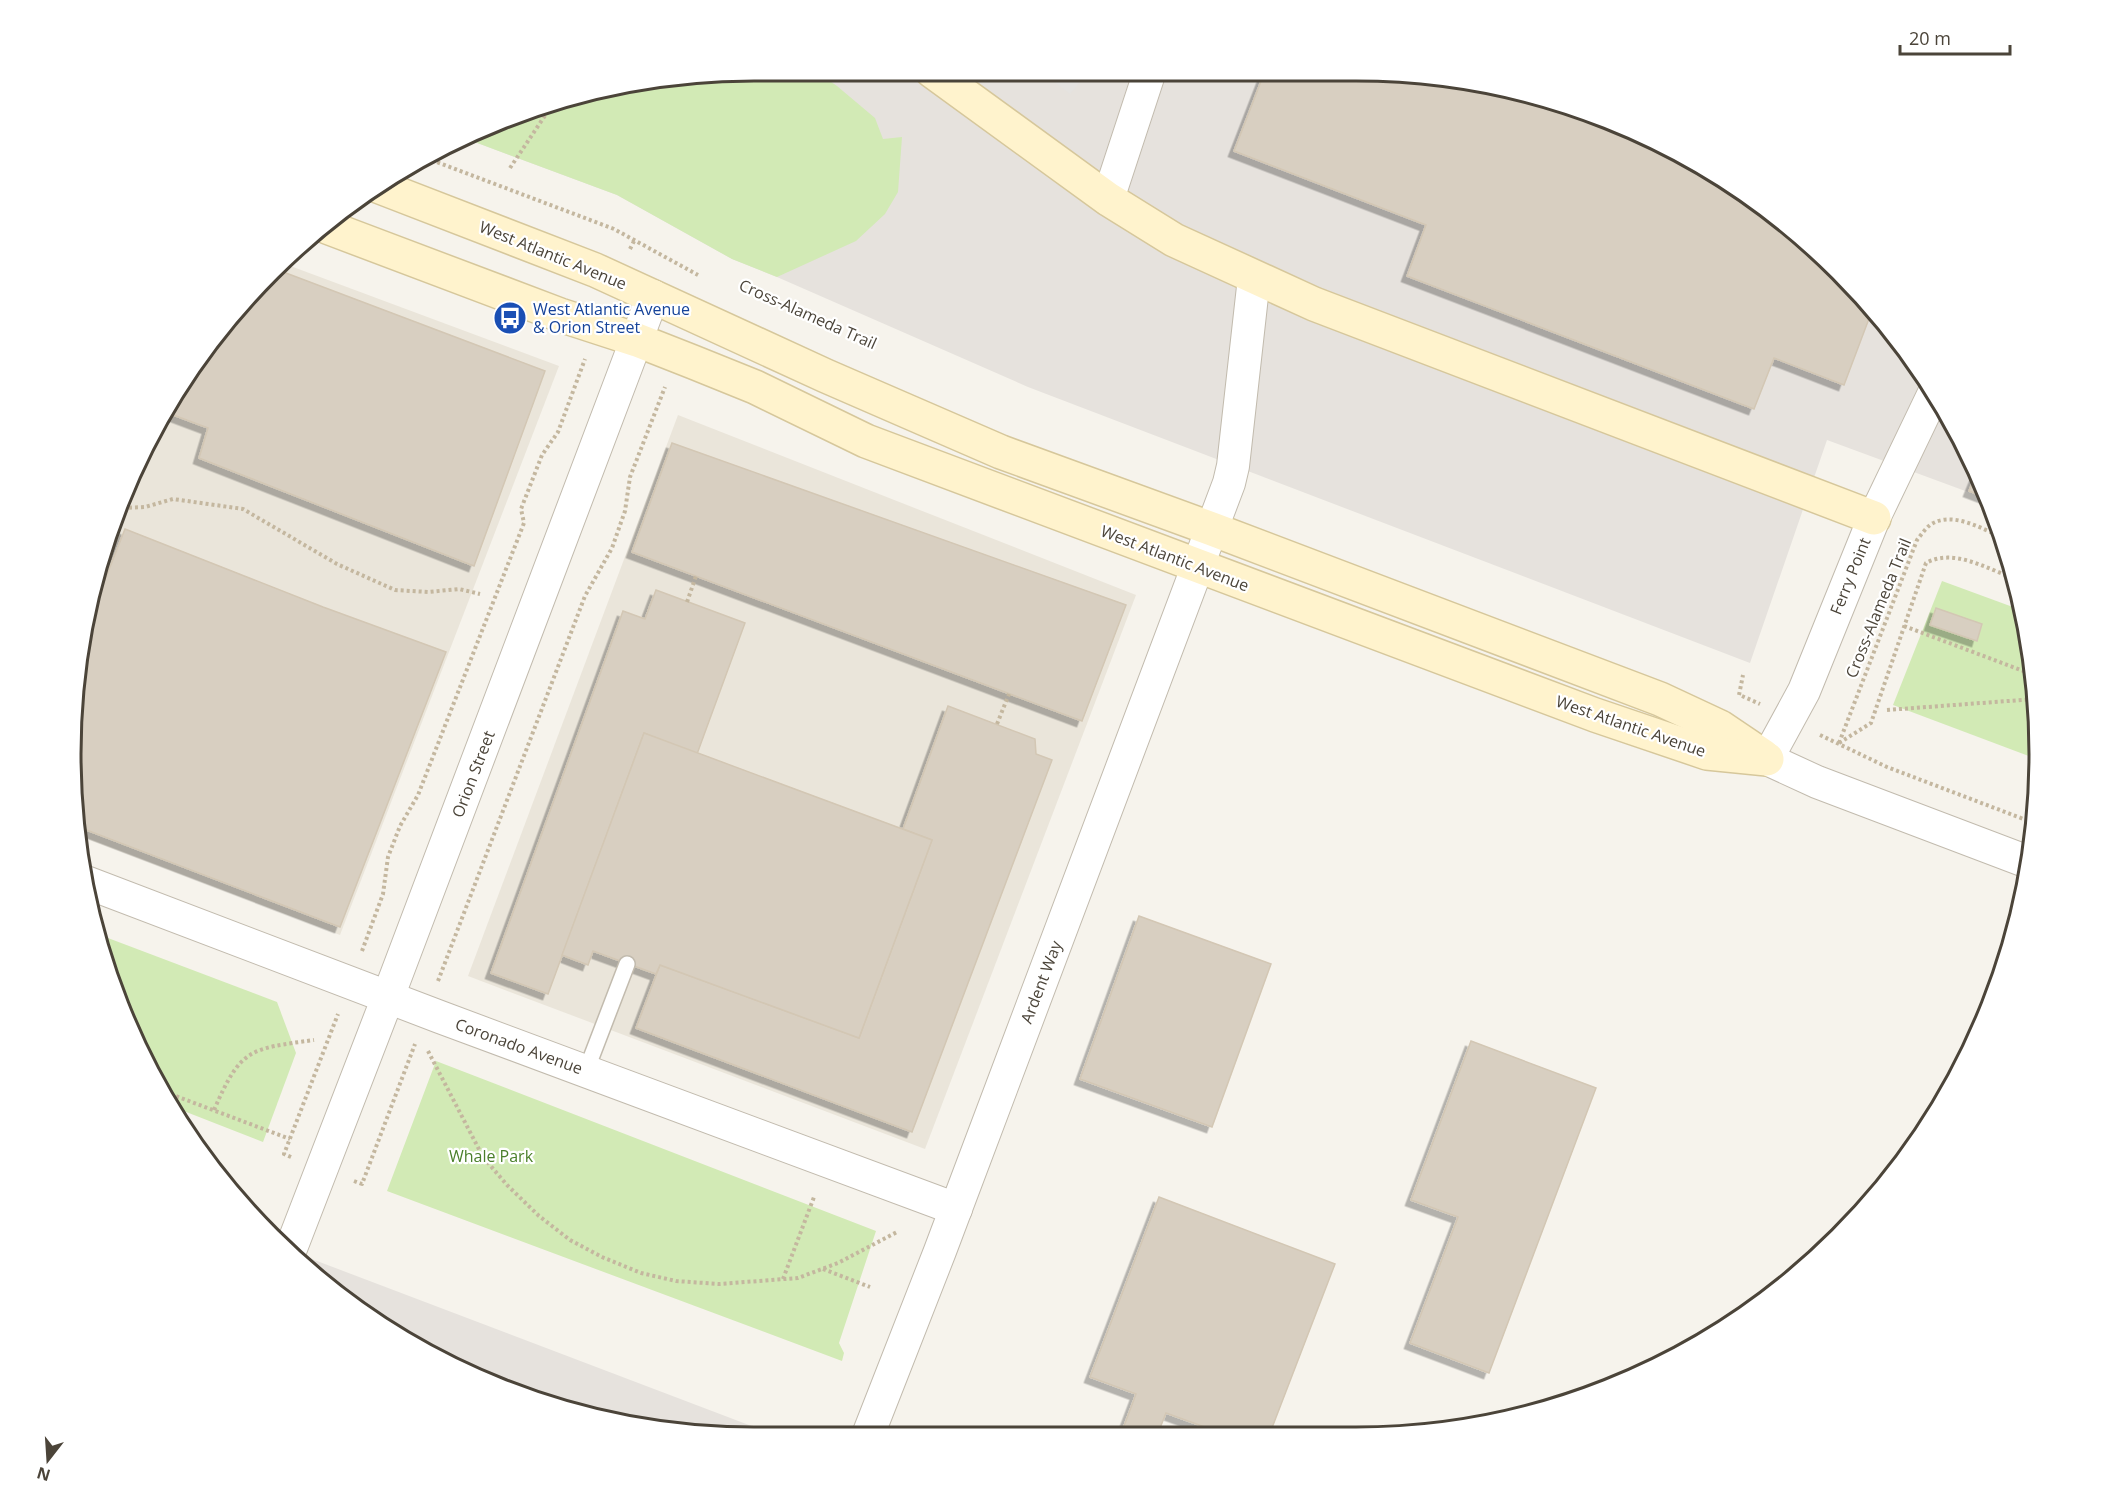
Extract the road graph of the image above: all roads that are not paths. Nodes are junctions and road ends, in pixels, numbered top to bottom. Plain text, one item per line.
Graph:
1 (947, 81) edge
2 (1146, 81) edge
3 (387, 190) edge
4 (1108, 199) junction
5 (333, 229) edge
6 (1254, 278) junction
7 (653, 296) junction
8 (637, 340) junction
9 (1930, 402) edge
10 (1874, 518) junction
11 (1212, 529) junction
12 (1198, 567) junction
13 (1767, 759) junction
14 (2020, 859) edge
15 (94, 885) edge
16 (627, 964) dead end
17 (388, 998) junction
18 (586, 1071) junction
19 (956, 1209) junction
20 (293, 1244) edge
21 (871, 1427) edge

1 - 4 street
2 - 4 street
3 - 7 street, West Atlantic Avenue
4 - 6 street
5 - 8 street, West Atlantic Avenue
6 - 10 street
6 - 11 street, Ardent Way
7 - 8 street, Orion Street
7 - 11 street, West Atlantic Avenue
8 - 12 street, West Atlantic Avenue
8 - 17 street, Orion Street
9 - 10 street, Ferry Point
10 - 13 street, Ferry Point
11 - 12 street, Ardent Way
11 - 13 street, West Atlantic Avenue
12 - 13 street, West Atlantic Avenue
12 - 19 street, Ardent Way
13 - 14 street
15 - 17 street, Coronado Avenue
16 - 18 lane
17 - 18 street, Coronado Avenue
17 - 20 street, Orion Street
18 - 19 street, Coronado Avenue
19 - 21 street, Ardent Way

